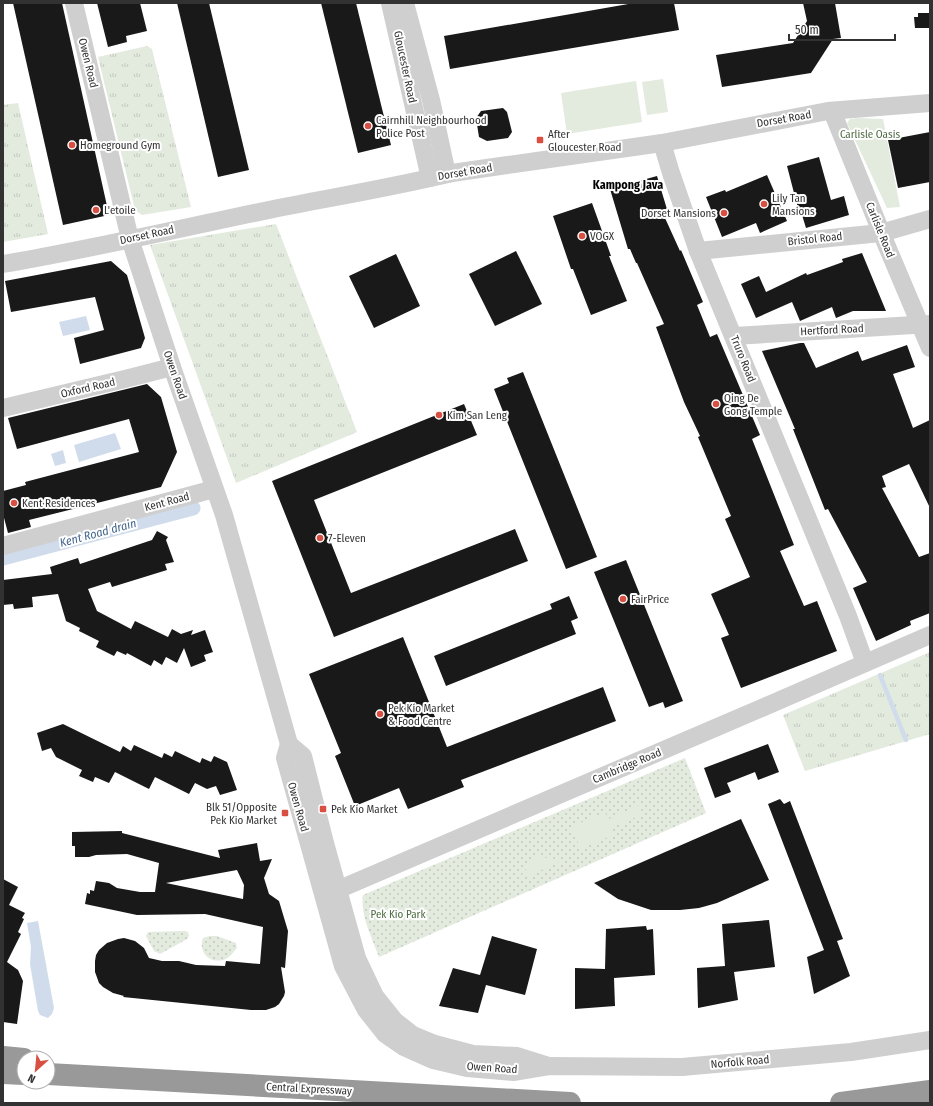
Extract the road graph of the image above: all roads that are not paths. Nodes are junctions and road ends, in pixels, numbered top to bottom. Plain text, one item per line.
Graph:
1 (74, 3) edge
2 (390, 3) edge
3 (406, 3) edge
4 (930, 103) edge
5 (832, 111) junction
6 (662, 142) junction
7 (447, 174) junction
8 (430, 178) junction
9 (930, 218) edge
10 (881, 233) junction
11 (130, 239) junction
12 (698, 251) junction
13 (3, 264) edge
14 (925, 324) edge
15 (734, 336) junction
16 (930, 348) edge
17 (172, 366) junction
18 (3, 408) edge
19 (214, 489) junction
20 (3, 546) edge
21 (930, 635) edge
22 (865, 663) junction
23 (331, 892) junction
24 (930, 1040) edge
25 (3, 1058) edge
26 (16, 1059) edge
27 (56, 1062) edge
28 (549, 1066) joint
29 (3, 1073) edge
30 (16, 1074) edge
31 (56, 1074) edge
32 (173, 1081) junction
33 (930, 1091) edge
34 (570, 1103) edge
35 (841, 1103) edge

1 - 11 street, Owen Road
2 - 8 street, Gloucester Road
3 - 7 street, Gloucester Road
4 - 5 street, Dorset Road
5 - 6 street, Dorset Road
5 - 10 street, Carlisle Road
6 - 7 street, Dorset Road
6 - 12 street, Truro Road
7 - 8 street, Dorset Road
8 - 11 street, Dorset Road
9 - 10 street, Bristol Road
10 - 12 street, Bristol Road
10 - 14 street, Carlisle Road
11 - 13 street, Dorset Road
11 - 17 street, Owen Road
12 - 15 street, Truro Road
14 - 15 street, Hertford Road
14 - 16 street, Carlisle Road
15 - 22 street, Truro Road
17 - 18 street, Oxford Road
17 - 19 street, Owen Road
19 - 20 street, Kent Road
19 - 23 street, Owen Road
21 - 22 street, Cambridge Road
22 - 23 street, Cambridge Road
23 - 28 street, Owen Road
24 - 28 street, Norfolk Road
25 - 26 highway
27 - 32 highway
29 - 30 highway
31 - 32 highway, Central Expressway
32 - 34 highway, Central Expressway
33 - 35 highway

